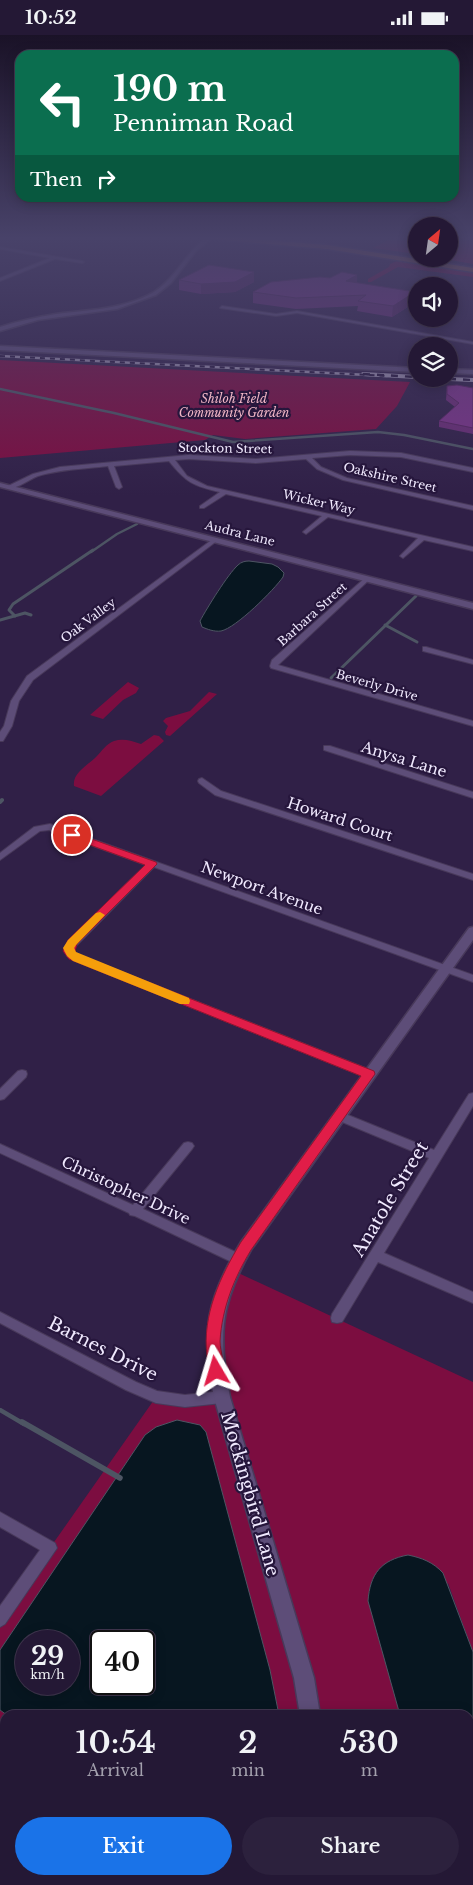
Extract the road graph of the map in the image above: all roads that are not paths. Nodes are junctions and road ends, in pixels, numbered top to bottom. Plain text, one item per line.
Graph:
1 (17, 323) edge
2 (361, 323) edge
3 (0, 329) edge
4 (473, 343) edge
5 (0, 348) edge
6 (408, 369) edge
7 (458, 372) edge
8 (473, 373) edge
9 (308, 457) junction
10 (171, 459) junction
11 (110, 464) junction
12 (473, 470) edge
13 (0, 485) edge
14 (9, 487) junction
15 (119, 487) dead end
16 (224, 492) junction
17 (202, 507) dead end
18 (473, 508) edge
19 (327, 515) junction
20 (306, 532) dead end
21 (423, 537) junction
22 (215, 539) junction
23 (473, 549) edge
24 (403, 556) dead end
25 (367, 579) junction
26 (473, 606) edge
27 (426, 649) dead end
28 (473, 662) edge
29 (274, 666) joint
30 (473, 724) edge
31 (0, 739) edge
32 (327, 748) dead end
33 (202, 781) dead end
34 (473, 795) edge
35 (0, 857) edge
36 (152, 864) junction
37 (473, 877) edge
38 (473, 931) edge
39 (445, 970) junction
40 (473, 979) edge
41 (22, 1074) dead end
42 (369, 1074) junction
43 (0, 1096) edge
44 (473, 1097) edge
45 (339, 1116) junction
46 (188, 1146) dead end
47 (0, 1148) edge
48 (436, 1156) junction
49 (134, 1212) junction
50 (376, 1255) junction
51 (238, 1259) junction
52 (473, 1298) edge
53 (0, 1317) edge
54 (337, 1318) dead end
55 (222, 1397) junction
56 (0, 1519) edge
57 (0, 1619) edge
58 (309, 1710) edge

1 - 3 street
2 - 4 street
5 - 6 street
7 - 8 street
9 - 10 street, Stockton Street
9 - 12 street, Stockton Street
9 - 18 street, Oakshire Street
10 - 11 street, Stockton Street
10 - 16 street, Wicker Way
11 - 14 street, Stockton Street
11 - 15 street
13 - 14 street, Audra Lane
14 - 22 street, Audra Lane
16 - 17 street
16 - 19 street, Wicker Way
19 - 20 street
19 - 21 street, Wicker Way
21 - 23 street, Wicker Way
21 - 24 street
22 - 25 street, Audra Lane
22 - 31 street, Oak Valley
25 - 26 street, Audra Lane
25 - 29 street, Barbara Street
27 - 28 street
29 - 30 street, Beverly Drive
32 - 34 street, Anysa Lane
33 - 37 street, Howard Court
35 - 36 street, Newport Avenue
36 - 39 street, Newport Avenue
36 - 42 street
38 - 39 street, Mockingbird Lane
39 - 40 street, Newport Avenue
39 - 42 street, Mockingbird Lane
41 - 43 street
42 - 45 street, Mockingbird Lane
44 - 48 street, Anatole Street
45 - 48 street
45 - 51 street, Mockingbird Lane
46 - 49 street
47 - 49 street, Christopher Drive
48 - 50 street, Anatole Street
49 - 51 street, Christopher Drive
50 - 52 street
50 - 54 street, Anatole Street
51 - 55 street, Mockingbird Lane
53 - 55 street, Barnes Drive
55 - 58 street, Mockingbird Lane
56 - 57 street

